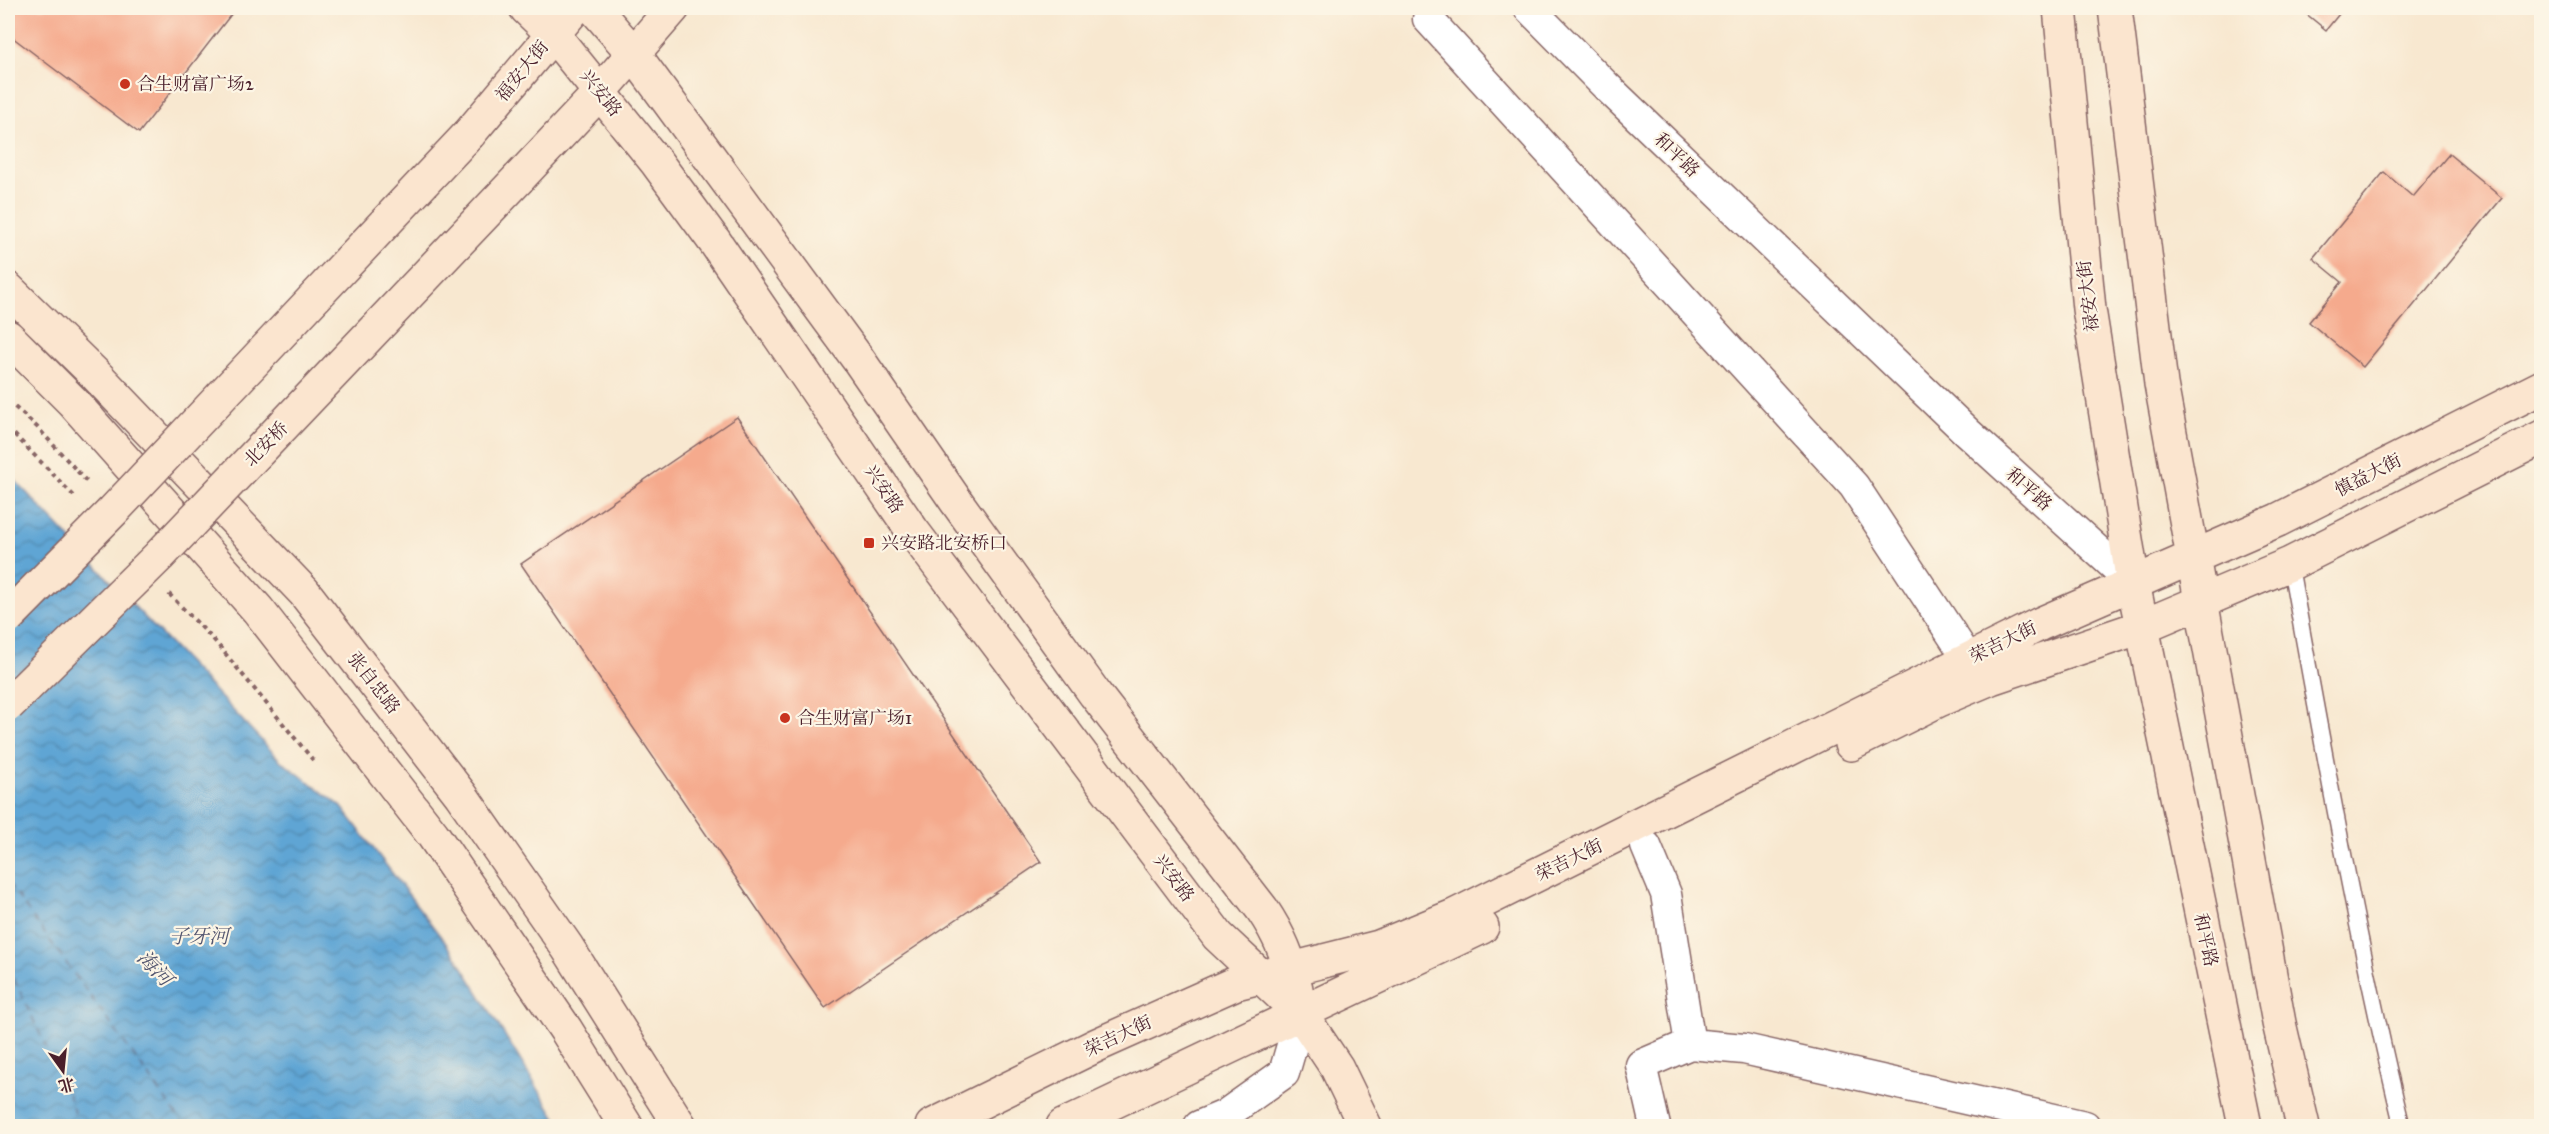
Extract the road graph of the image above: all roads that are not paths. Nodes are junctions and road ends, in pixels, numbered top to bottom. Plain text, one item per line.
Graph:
1 (526, 8) edge
2 (575, 8) edge
3 (594, 8) edge
4 (673, 8) edge
5 (1529, 8) edge
6 (2060, 8) edge
7 (2115, 8) edge
8 (1428, 19) dead end
9 (552, 33) junction
10 (633, 53) junction
11 (600, 92) junction
12 (8, 289) edge
13 (8, 337) edge
14 (2541, 387) edge
15 (2541, 436) edge
16 (2193, 557) junction
17 (2290, 564) junction
18 (2133, 583) junction
19 (2200, 603) junction
20 (8, 617) edge
21 (2141, 627) junction
22 (1968, 659) junction
23 (8, 705) edge
24 (1646, 846) junction
25 (1292, 968) junction
26 (1261, 977) junction
27 (1301, 1014) junction
28 (1690, 1044) junction
29 (626, 1126) edge
30 (680, 1126) edge
31 (932, 1126) edge
32 (1063, 1126) edge
33 (1199, 1126) edge
34 (1365, 1126) edge
35 (1655, 1126) edge
36 (2085, 1126) edge
37 (2245, 1126) edge
38 (2303, 1126) edge
39 (2402, 1126) edge

1 - 9 street, 兴安路
2 - 9 street, 福安大街
3 - 10 street, 兴安路
4 - 10 street
5 - 18 street, 和平路
6 - 18 street, 禄安大街
7 - 16 street
8 - 22 street
9 - 11 street, 兴安路
9 - 20 street, 福安大街, bridge
10 - 11 street
10 - 25 street, 兴安路
11 - 23 street, 北安桥, bridge
11 - 26 street, 兴安路
12 - 30 street, 张自忠路
13 - 29 street
14 - 16 street, 慎益大街
15 - 17 street
16 - 18 street, 荣吉大街
16 - 19 street
17 - 19 street
17 - 39 lane
18 - 21 street, 和平路
18 - 22 street, 荣吉大街
19 - 21 street, 荣吉大街
19 - 38 street
21 - 24 street, 荣吉大街
21 - 37 street, 和平路
22 - 25 street, 荣吉大街
24 - 27 street, 荣吉大街
24 - 28 street
25 - 26 street, 荣吉大街
25 - 27 street, 兴安路
26 - 27 street, 兴安路
26 - 31 street, 荣吉大街
27 - 32 street, 荣吉大街
27 - 33 street
27 - 34 street, 兴安路
28 - 35 street
28 - 36 street

